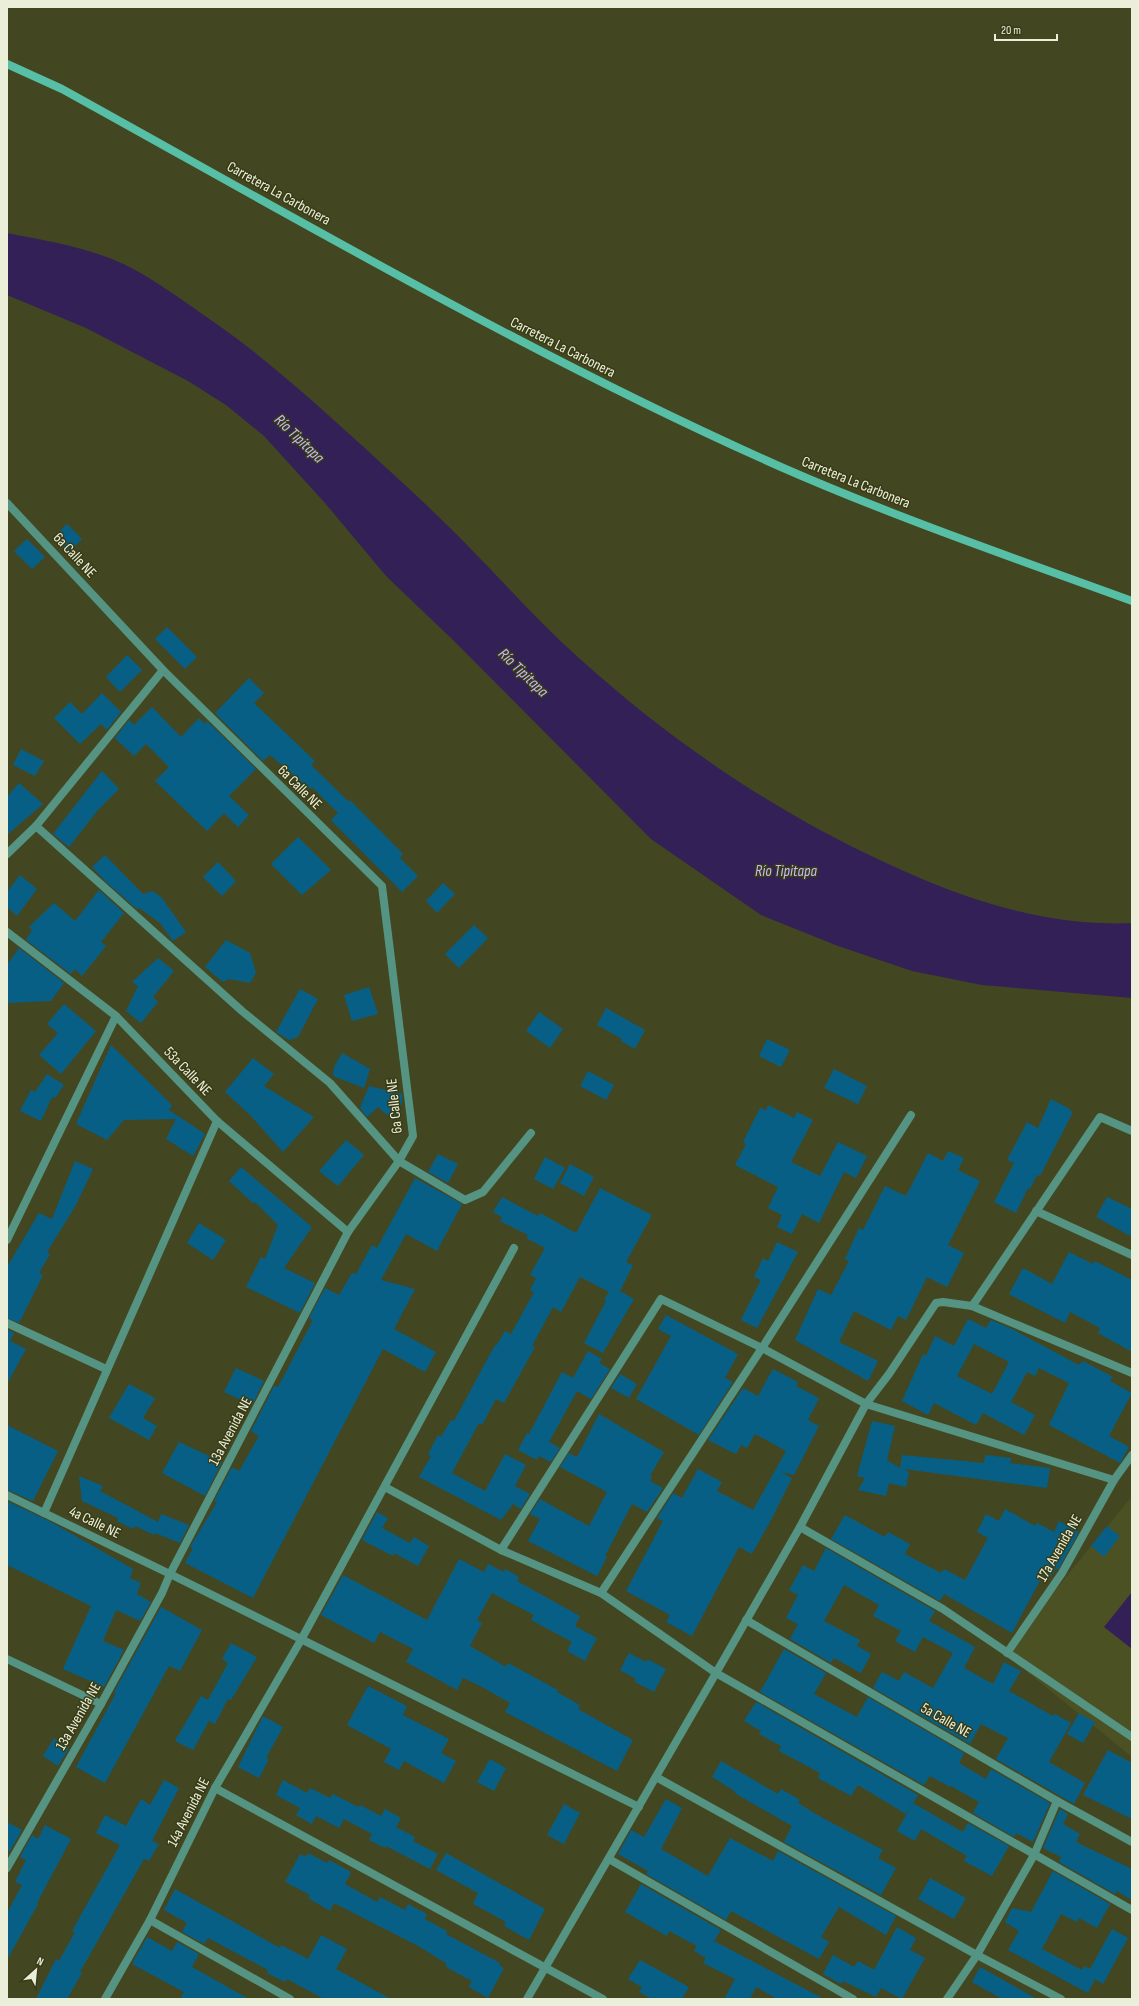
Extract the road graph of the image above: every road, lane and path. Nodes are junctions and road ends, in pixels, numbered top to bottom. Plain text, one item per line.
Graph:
1 (7, 64) edge
2 (7, 503) edge
3 (1132, 601) edge
4 (163, 670) junction
5 (36, 826) junction
6 (7, 854) edge
7 (7, 932) edge
8 (116, 1016) junction
9 (911, 1115) dead end
10 (217, 1120) junction
11 (1132, 1131) edge
12 (532, 1133) dead end
13 (400, 1161) junction
14 (1036, 1211) junction
15 (348, 1232) junction
16 (7, 1240) edge
17 (514, 1248) dead end
18 (1132, 1255) edge
19 (972, 1306) junction
20 (7, 1323) edge
21 (762, 1348) junction
22 (106, 1369) junction
23 (1132, 1373) edge
24 (866, 1404) junction
25 (1132, 1455) edge
26 (1114, 1480) junction
27 (384, 1487) junction
28 (7, 1495) edge
29 (44, 1512) junction
30 (800, 1527) junction
31 (501, 1550) junction
32 (170, 1574) junction
33 (601, 1593) junction
34 (746, 1620) junction
35 (301, 1640) junction
36 (1008, 1653) junction
37 (7, 1659) edge
38 (716, 1673) junction
39 (101, 1704) junction
40 (1132, 1737) edge
41 (656, 1776) junction
42 (215, 1788) junction
43 (1057, 1801) junction
44 (639, 1807) junction
45 (1132, 1842) edge
46 (1034, 1855) junction
47 (609, 1859) junction
48 (7, 1868) edge
49 (1132, 1910) edge
50 (150, 1920) junction
51 (977, 1955) junction
52 (545, 1966) junction
53 (105, 1999) edge
54 (290, 1999) edge
55 (527, 1999) edge
56 (603, 1999) edge
57 (853, 1999) edge
58 (947, 1999) edge
59 (1061, 1999) edge

1 - 3 street, Carretera La Carbonera
2 - 4 street, 6a Calle NE
4 - 5 street
4 - 13 street, 6a Calle NE
5 - 6 street
5 - 13 street
7 - 8 street, 53a Calle NE
8 - 10 street, 53a Calle NE
8 - 16 street
9 - 21 street
10 - 15 street, 53a Calle NE
10 - 22 street
11 - 14 street
12 - 13 street
13 - 15 street, 13a Avenida NE
14 - 18 street
14 - 19 street
15 - 32 street, 13a Avenida NE
17 - 27 street, 14a Avenida NE
19 - 23 street
19 - 24 street
20 - 22 street
21 - 24 street
21 - 31 street
21 - 33 street
22 - 29 street
24 - 26 street
24 - 30 street
25 - 26 street, 17a Avenida NE
26 - 36 street, 17a Avenida NE
27 - 31 street
27 - 35 street, 14a Avenida NE
28 - 29 street, 4a Calle NE
29 - 32 street, 4a Calle NE
30 - 34 street
30 - 36 street
31 - 33 street
32 - 35 street, 4a Calle NE
32 - 39 street, 13a Avenida NE
33 - 38 street
34 - 38 street
34 - 43 street, 5a Calle NE
35 - 42 street, 14a Avenida NE
35 - 44 street, 4a Calle NE
36 - 40 street
37 - 39 street
38 - 41 street
38 - 46 street
39 - 48 street, 13a Avenida NE
41 - 44 street
41 - 51 street
42 - 50 street, 14a Avenida NE
42 - 52 street
43 - 45 street, 5a Calle NE
43 - 46 street
44 - 47 street
46 - 49 street
46 - 51 street
47 - 52 street
47 - 57 street
50 - 53 street, 14a Avenida NE
50 - 54 street
51 - 58 street
51 - 59 street
52 - 55 street
52 - 56 street

